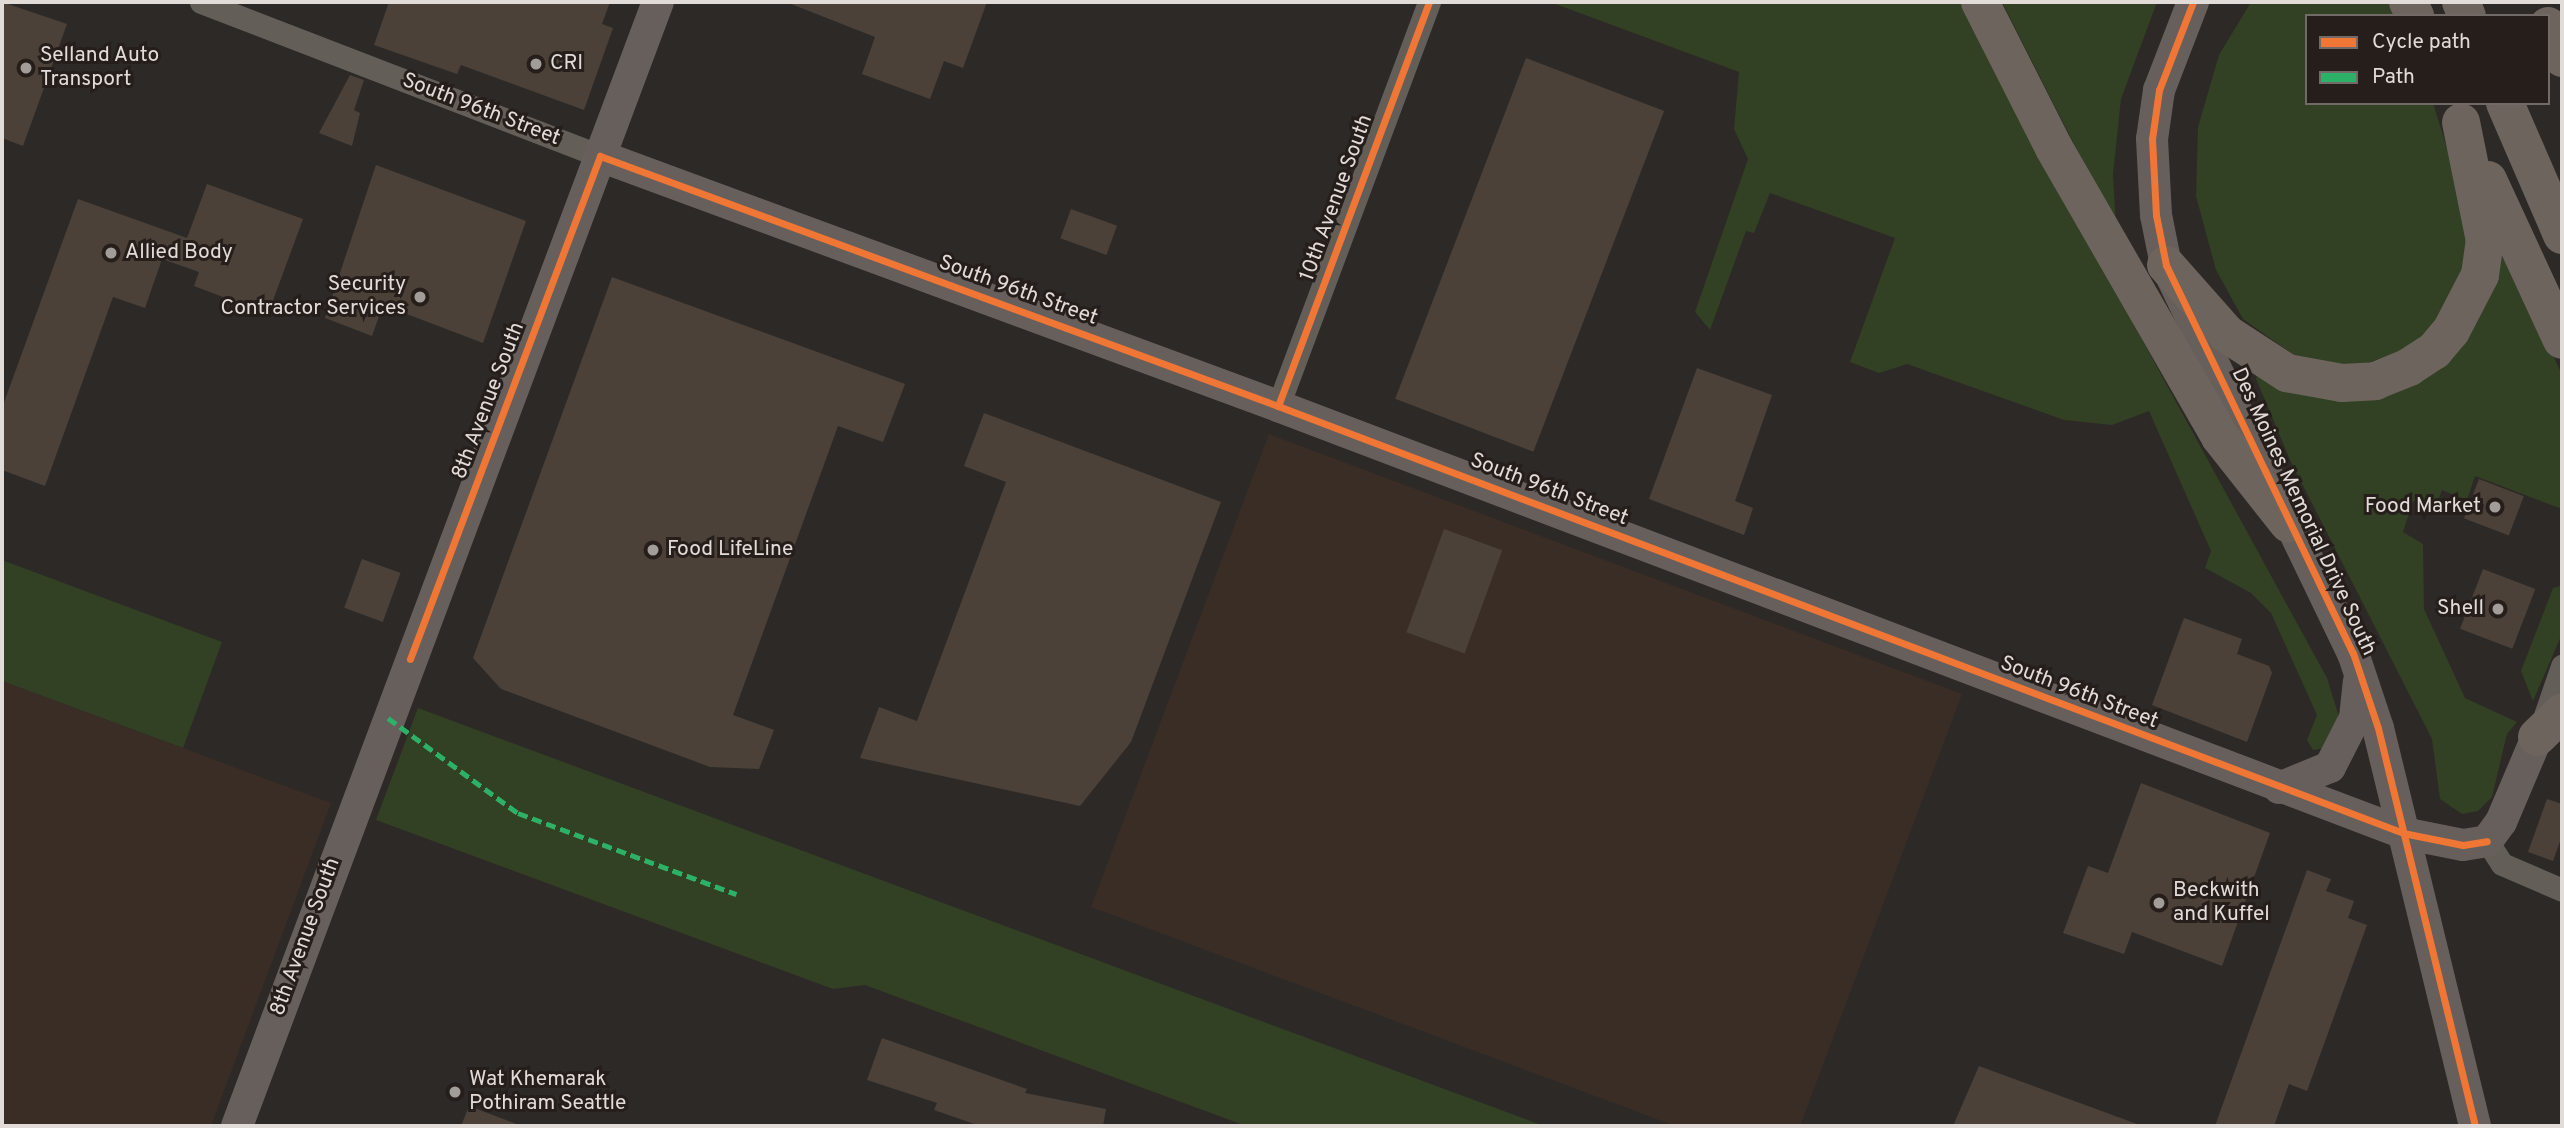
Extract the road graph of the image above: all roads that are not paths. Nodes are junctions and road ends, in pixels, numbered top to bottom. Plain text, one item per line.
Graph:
1 (201, 2) edge
2 (658, 2) edge
3 (1429, 2) edge
4 (1980, 2) edge
5 (2193, 2) edge
6 (2550, 31) edge
7 (2562, 58) edge
8 (2506, 105) edge
9 (2457, 113) edge
10 (600, 156) junction
11 (2562, 235) edge
12 (2166, 265) junction
13 (2562, 340) edge
14 (1278, 406) junction
15 (2288, 523) junction
16 (2562, 666) edge
17 (2360, 673) junction
18 (2550, 725) edge
19 (2279, 788) junction
20 (2403, 834) junction
21 (2487, 841) junction
22 (2562, 890) edge
23 (237, 1126) edge
24 (2475, 1126) edge

1 - 10 street, South 96th Street
2 - 10 street, 8th Avenue South
3 - 14 street, 10th Avenue South
4 - 15 highway
5 - 12 street, Des Moines Memorial Drive South
6 - 7 highway
8 - 11 highway
9 - 12 highway
9 - 13 highway
10 - 14 street, South 96th Street
10 - 23 street, 8th Avenue South
12 - 15 street, Des Moines Memorial Drive South
14 - 19 street, South 96th Street
15 - 17 street, Des Moines Memorial Drive South
16 - 18 street
17 - 19 street
17 - 20 street, Des Moines Memorial Drive South
18 - 21 street
19 - 20 street, South 96th Street
20 - 21 street, South 96th Street
20 - 24 street, Des Moines Memorial Drive South
21 - 22 street

